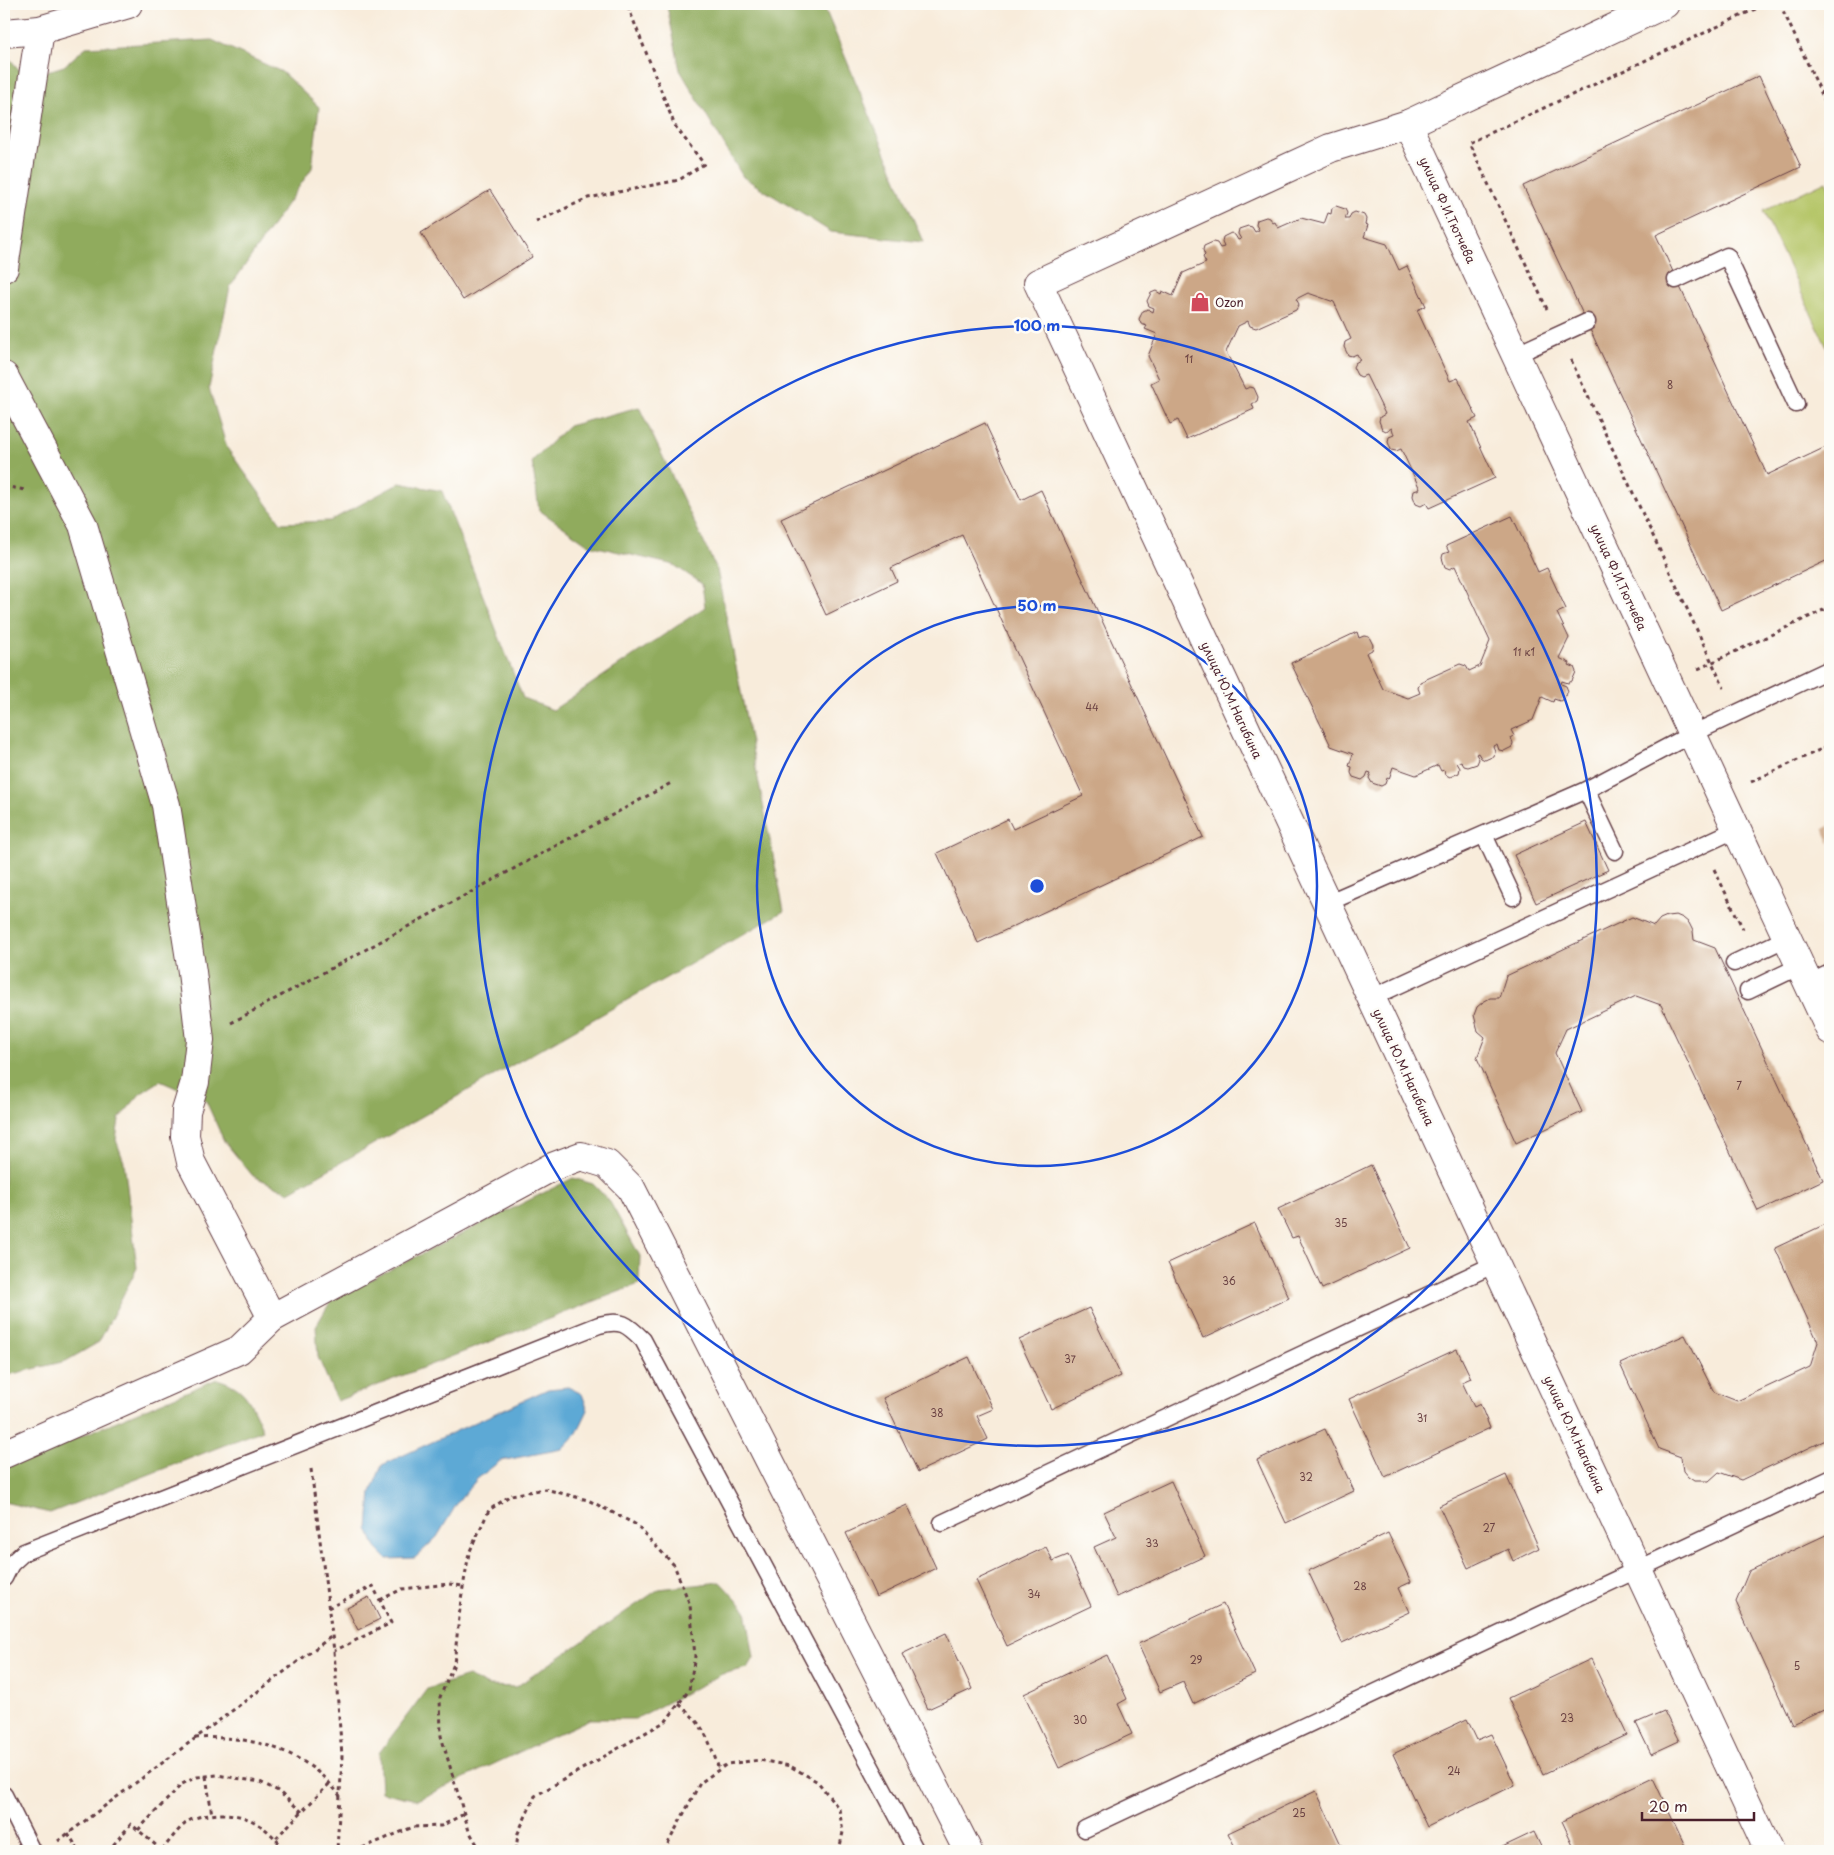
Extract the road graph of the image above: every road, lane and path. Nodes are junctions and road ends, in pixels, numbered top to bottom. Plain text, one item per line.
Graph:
1 (128, 4) edge
2 (627, 4) edge
3 (1665, 4) edge
4 (1766, 4) edge
5 (1780, 4) edge
6 (40, 30) junction
7 (4, 33) edge
8 (1830, 112) edge
9 (1408, 124) junction
10 (536, 222) dead end
11 (4, 268) edge
12 (1676, 280) dead end
13 (1587, 322) dead end
14 (1559, 335) junction
15 (1516, 355) junction
16 (4, 376) edge
17 (1796, 404) dead end
18 (1830, 607) edge
19 (1712, 662) junction
20 (1830, 669) edge
21 (1668, 683) junction
22 (1725, 691) dead end
23 (1692, 734) junction
24 (1830, 745) edge
25 (671, 783) dead end
26 (1586, 790) junction
27 (1721, 796) junction
28 (1737, 829) junction
29 (1484, 836) junction
30 (1615, 851) dead end
31 (1705, 873) dead end
32 (1513, 897) dead end
33 (1327, 903) junction
34 (1787, 938) junction
35 (1754, 954) junction
36 (1734, 963) dead end
37 (1813, 974) edge
38 (1748, 991) dead end
39 (1371, 998) junction
40 (1830, 1030) edge
41 (200, 1040) junction
42 (1496, 1264) junction
43 (272, 1318) junction
44 (307, 1440) junction
45 (4, 1454) edge
46 (1830, 1479) edge
47 (942, 1523) dead end
48 (1638, 1570) junction
49 (4, 1578) edge
50 (462, 1586) junction
51 (380, 1600) junction
52 (328, 1608) junction
53 (332, 1636) junction
54 (334, 1651) junction
55 (678, 1704) junction
56 (195, 1738) junction
57 (719, 1770) junction
58 (206, 1776) junction
59 (330, 1783) junction
60 (4, 1795) edge
61 (340, 1796) junction
62 (302, 1812) junction
63 (212, 1814) junction
64 (464, 1814) junction
65 (1085, 1829) dead end
66 (138, 1830) junction
67 (68, 1833) junction
68 (276, 1838) junction
69 (55, 1842) dead end
70 (112, 1846) junction
71 (158, 1847) dead end
72 (162, 1850) edge
73 (32, 1851) edge
74 (79, 1851) edge
75 (108, 1851) edge
76 (118, 1851) edge
77 (285, 1851) edge
78 (337, 1851) edge
79 (355, 1851) edge
80 (482, 1851) edge
81 (516, 1851) edge
82 (664, 1851) edge
83 (839, 1851) edge
84 (916, 1851) edge
85 (968, 1851) edge
86 (1769, 1851) edge

1 - 6 street
2 - 10 path
3 - 9 street
4 - 14 path
5 - 8 path
6 - 7 street
6 - 11 street
9 - 15 street, улица Ф.И.Тютчева
9 - 33 street, улица Ю.М.Нагибина
12 - 17 lane
13 - 14 lane
14 - 15 lane
14 - 19 path
15 - 21 street, улица Ф.И.Тютчева
16 - 41 street
18 - 19 path
19 - 21 path
19 - 22 path
20 - 23 lane
21 - 23 street, улица Ф.И.Тютчева
23 - 26 lane
23 - 27 street, улица Ф.И.Тютчева
24 - 27 path
25 - 41 path
26 - 29 lane
26 - 30 lane
27 - 28 street, улица Ф.И.Тютчева
28 - 34 street, улица Ф.И.Тютчева
28 - 39 lane
29 - 32 lane
29 - 33 lane
31 - 35 path
33 - 39 street, улица Ю.М.Нагибина
34 - 35 lane
34 - 37 street, улица Ф.И.Тютчева
35 - 36 lane
37 - 38 lane
37 - 40 street, улица Ф.И.Тютчева
39 - 42 street, улица Ю.М.Нагибина
41 - 43 street
42 - 47 lane
42 - 48 street, улица Ю.М.Нагибина
43 - 45 street
43 - 85 street
44 - 49 lane
44 - 52 path
44 - 84 lane
46 - 48 lane
48 - 65 lane
48 - 86 street, улица Ю.М.Нагибина
50 - 51 path
50 - 55 path
50 - 64 path
51 - 52 path
51 - 54 path
52 - 53 path
53 - 54 path
53 - 56 path
54 - 61 path
55 - 57 path
55 - 81 path
56 - 59 path
56 - 67 path
57 - 82 path
57 - 83 path
58 - 62 path
58 - 63 path
58 - 66 path
59 - 61 path
59 - 62 path
60 - 73 lane
61 - 78 path
62 - 68 path
63 - 68 path
63 - 72 path
64 - 79 path
64 - 80 path
66 - 70 path
66 - 71 path
67 - 69 path
67 - 74 path
68 - 77 path
70 - 75 path
70 - 76 path

